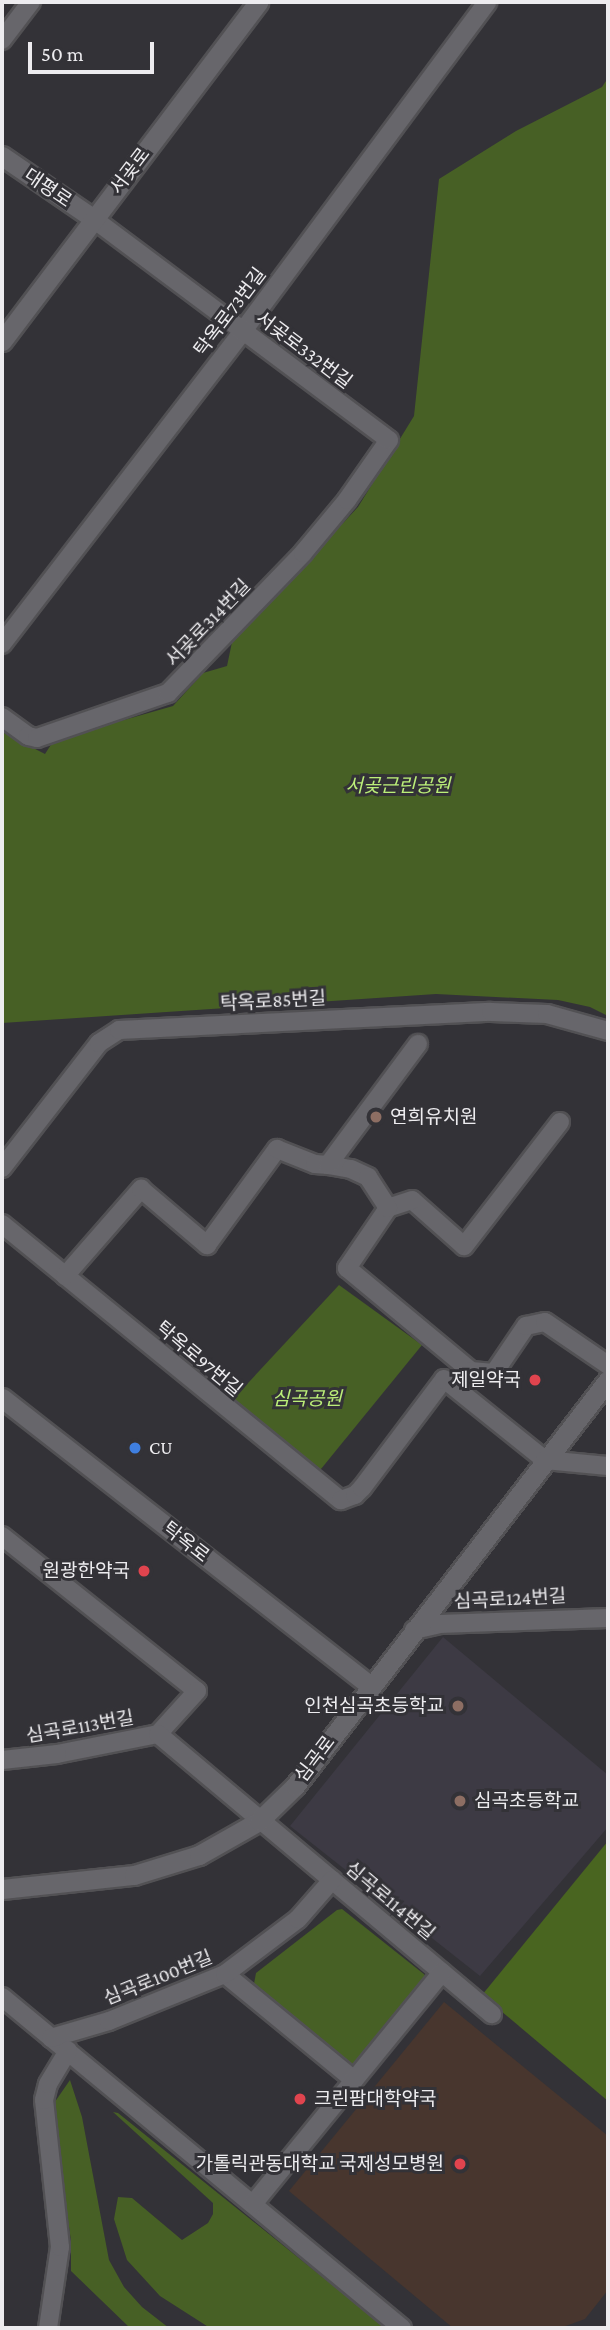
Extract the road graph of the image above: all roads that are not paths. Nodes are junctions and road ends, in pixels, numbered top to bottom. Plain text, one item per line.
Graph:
1 (32, 2) edge
2 (258, 2) edge
3 (487, 2) edge
4 (2, 40) edge
5 (2, 156) edge
6 (94, 219) junction
7 (243, 331) junction
8 (2, 341) edge
9 (389, 440) joint
10 (2, 644) edge
11 (2, 717) edge
12 (608, 1031) edge
13 (418, 1044) dead end
14 (560, 1122) dead end
15 (328, 1165) junction
16 (2, 1168) edge
17 (388, 1208) junction
18 (2, 1224) edge
19 (65, 1276) junction
20 (608, 1366) edge
21 (608, 1380) edge
22 (2, 1398) edge
23 (545, 1460) junction
24 (608, 1466) edge
25 (2, 1536) edge
26 (608, 1618) edge
27 (414, 1630) junction
28 (370, 1686) junction
29 (158, 1734) junction
30 (2, 1760) edge
31 (259, 1821) junction
32 (332, 1880) junction
33 (2, 1889) edge
34 (442, 1972) junction
35 (225, 1974) junction
36 (2, 1997) edge
37 (492, 2014) dead end
38 (51, 2038) junction
39 (68, 2051) junction
40 (354, 2080) junction
41 (253, 2204) junction
42 (48, 2328) edge
43 (402, 2328) edge

1 - 4 street
2 - 6 street, 서곶로
3 - 7 street, 탁옥로73번길
5 - 6 street, 대평로
6 - 7 street, 서곶로332번길
6 - 8 street, 서곶로
7 - 9 street, 서곶로332번길
7 - 10 street, 탁옥로73번길
9 - 11 street, 서곶로314번길
12 - 16 street, 탁옥로85번길
13 - 15 street
14 - 17 street
15 - 17 street
15 - 19 street
17 - 20 street
18 - 19 street, 탁옥로97번길
19 - 23 street, 탁옥로97번길
21 - 23 street, 심곡로
22 - 28 street, 탁옥로
23 - 24 street
23 - 27 street, 심곡로
25 - 29 street
26 - 27 street, 심곡로124번길
27 - 28 street, 심곡로
28 - 31 street, 심곡로
29 - 30 street, 심곡로113번길
29 - 31 street, 심곡로113번길
31 - 32 street, 심곡로114번길
31 - 33 street, 심곡로
32 - 34 street, 심곡로114번길
32 - 35 street, 심곡로100번길
34 - 37 street, 심곡로114번길
34 - 40 street
35 - 38 street, 심곡로100번길
35 - 40 street
36 - 38 street
38 - 39 street
39 - 41 street
39 - 42 street
40 - 41 street
41 - 43 street

